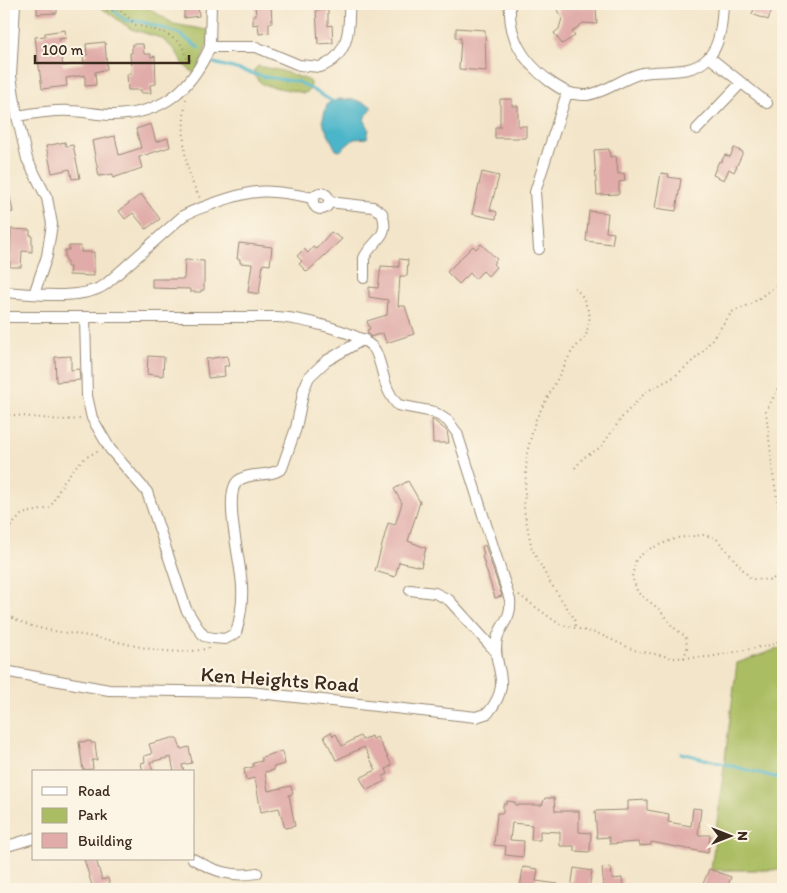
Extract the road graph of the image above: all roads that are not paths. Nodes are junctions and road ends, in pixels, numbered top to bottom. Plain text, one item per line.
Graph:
1 (15, 4) edge
2 (211, 4) edge
3 (349, 4) edge
4 (510, 4) edge
5 (723, 4) edge
6 (210, 46) junction
7 (709, 57) junction
8 (741, 83) junction
9 (567, 93) junction
10 (767, 103) dead end
11 (17, 116) junction
12 (697, 128) dead end
13 (539, 248) dead end
14 (364, 278) dead end
15 (4, 292) edge
16 (34, 294) junction
17 (4, 317) edge
18 (85, 318) junction
19 (364, 339) junction
20 (410, 590) dead end
21 (496, 652) junction
22 (4, 672) edge
23 (32, 839) edge
24 (4, 847) edge
25 (195, 860) edge
26 (257, 872) dead end

1 - 11 street
2 - 6 street
3 - 6 street
4 - 9 street
5 - 7 street
6 - 11 street
7 - 8 street
7 - 9 street
8 - 10 street
8 - 12 street
9 - 13 street
11 - 16 street
14 - 16 street
15 - 16 street
17 - 18 street
18 - 19 street
18 - 19 street
19 - 21 street
20 - 21 street
21 - 22 street, Ken Heights Road
23 - 24 street
25 - 26 street

